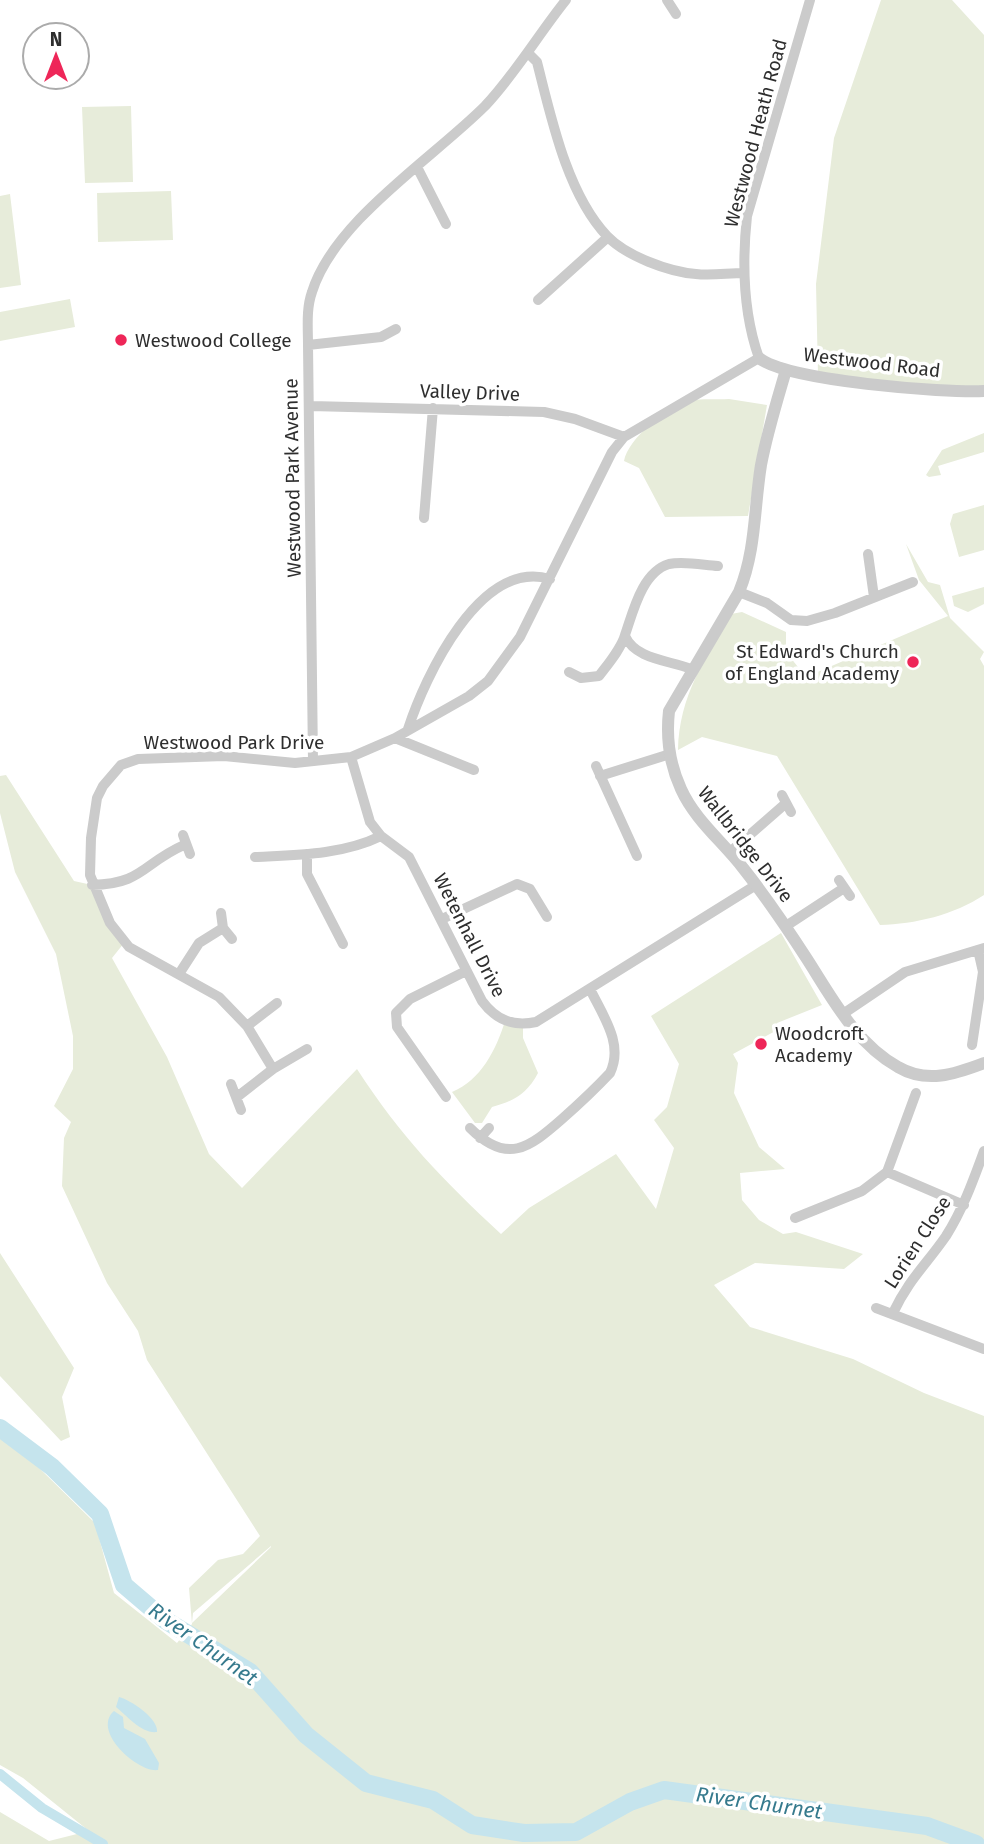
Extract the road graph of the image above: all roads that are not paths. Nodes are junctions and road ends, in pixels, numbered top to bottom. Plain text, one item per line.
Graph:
1 (566, 0) edge
2 (667, 0) edge
3 (810, 0) edge
4 (676, 14) dead end
5 (529, 54) junction
6 (417, 167) junction
7 (446, 224) dead end
8 (608, 237) junction
9 (744, 273) junction
10 (538, 300) dead end
11 (396, 329) dead end
12 (308, 345) junction
13 (759, 358) junction
14 (786, 370) junction
15 (984, 391) edge
16 (310, 406) junction
17 (433, 408) junction
18 (624, 437) junction
19 (424, 518) dead end
20 (868, 554) dead end
21 (718, 566) dead end
22 (550, 579) junction
23 (913, 582) dead end
24 (739, 593) junction
25 (874, 597) junction
26 (625, 636) junction
27 (691, 669) junction
28 (569, 672) dead end
29 (408, 730) junction
30 (394, 738) junction
31 (670, 754) junction
32 (351, 757) junction
33 (313, 761) junction
34 (474, 771) dead end
35 (786, 803) dead end
36 (381, 836) junction
37 (186, 845) dead end
38 (730, 852) junction
39 (307, 855) junction
40 (636, 856) dead end
41 (255, 857) dead end
42 (756, 885) junction
43 (92, 886) junction
44 (844, 888) dead end
45 (221, 914) dead end
46 (547, 917) dead end
47 (442, 919) junction
48 (786, 926) junction
49 (223, 928) junction
50 (232, 939) dead end
51 (343, 944) dead end
52 (981, 949) edge
53 (466, 971) junction
54 (179, 974) junction
55 (590, 989) junction
56 (277, 1003) dead end
57 (843, 1014) junction
58 (247, 1026) junction
59 (972, 1045) dead end
60 (307, 1049) dead end
61 (984, 1063) edge
62 (273, 1069) junction
63 (231, 1084) dead end
64 (916, 1093) dead end
65 (237, 1097) junction
66 (446, 1097) dead end
67 (241, 1110) dead end
68 (470, 1128) dead end
69 (489, 1128) dead end
70 (480, 1138) junction
71 (984, 1151) edge
72 (887, 1172) junction
73 (964, 1205) junction
74 (796, 1218) dead end
75 (876, 1308) dead end
76 (893, 1313) junction
77 (984, 1349) edge

1 - 5 street, Westwood Park Avenue
2 - 4 street
3 - 9 street, Westwood Heath Road
5 - 6 street, Westwood Park Avenue
5 - 8 street
6 - 7 street
6 - 12 street, Westwood Park Avenue
8 - 9 street
8 - 10 street
9 - 13 street, Westwood Heath Road
11 - 12 street
12 - 16 street, Westwood Park Avenue
13 - 14 street, Westwood Road
13 - 18 street, Westwood Park Drive
14 - 15 street, Westwood Road
14 - 24 street, Wallbridge Drive
16 - 17 street, Valley Drive
16 - 33 street, Westwood Park Avenue
17 - 18 street, Valley Drive
17 - 19 street
18 - 22 street, Westwood Park Drive
20 - 25 street
21 - 26 street
22 - 29 street, Westwood Park Drive
22 - 29 street
23 - 25 street
24 - 25 street
24 - 27 street, Wallbridge Drive
26 - 27 street
26 - 28 street
27 - 31 street, Wallbridge Drive
29 - 30 street, Westwood Park Drive
30 - 32 street, Westwood Park Drive
30 - 34 street
31 - 38 street, Wallbridge Drive
31 - 40 street
32 - 33 street, Westwood Park Drive
32 - 36 street, Wetenhall Drive
33 - 43 street, Westwood Park Drive
35 - 38 street
36 - 39 street
36 - 47 street, Wetenhall Drive
37 - 43 street
38 - 42 street, Wallbridge Drive
39 - 41 street
39 - 51 street
42 - 48 street, Wallbridge Drive
42 - 55 street, Wetenhall Drive
43 - 54 street, Westwood Park Drive
44 - 48 street
45 - 49 street
46 - 47 street
47 - 53 street, Wetenhall Drive
48 - 57 street, Wallbridge Drive
49 - 50 street
49 - 54 street
52 - 57 street
52 - 59 street
53 - 55 street, Wetenhall Drive
53 - 66 street
54 - 58 street, Westwood Park Drive
55 - 70 street
56 - 58 street
57 - 61 street, Wallbridge Drive
58 - 62 street, Westwood Park Drive
60 - 62 street
62 - 65 street
63 - 65 street
64 - 72 street
65 - 67 street
68 - 70 street
69 - 70 street
71 - 73 street, Lorien Close
72 - 73 street
72 - 74 street
73 - 76 street, Lorien Close
75 - 76 street
76 - 77 street

